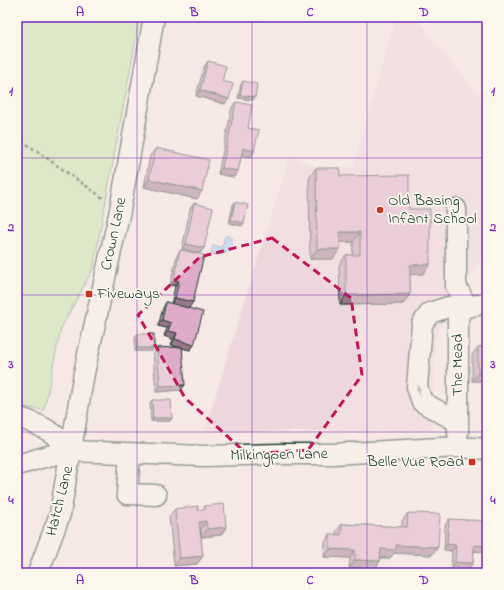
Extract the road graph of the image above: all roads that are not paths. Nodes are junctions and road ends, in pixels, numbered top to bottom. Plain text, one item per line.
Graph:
1 (154, 17) edge
2 (456, 209) dead end
3 (487, 303) edge
4 (465, 308) junction
5 (17, 417) edge
6 (458, 422) junction
7 (459, 447) junction
8 (487, 449) edge
9 (71, 451) junction
10 (130, 454) junction
11 (17, 465) edge
12 (156, 495) dead end
13 (38, 573) edge

1 - 9 street, Crown Lane
2 - 4 street
3 - 4 street
4 - 6 street, The Mead
6 -> 4 street
5 - 9 street
6 - 7 street, The Mead
7 - 8 street, Milkingpen Lane
7 - 10 street, Milkingpen Lane
9 - 10 street, Milkingpen Lane
9 - 11 street, Milkingpen Lane
9 - 13 street, Hatch Lane
10 - 12 street

